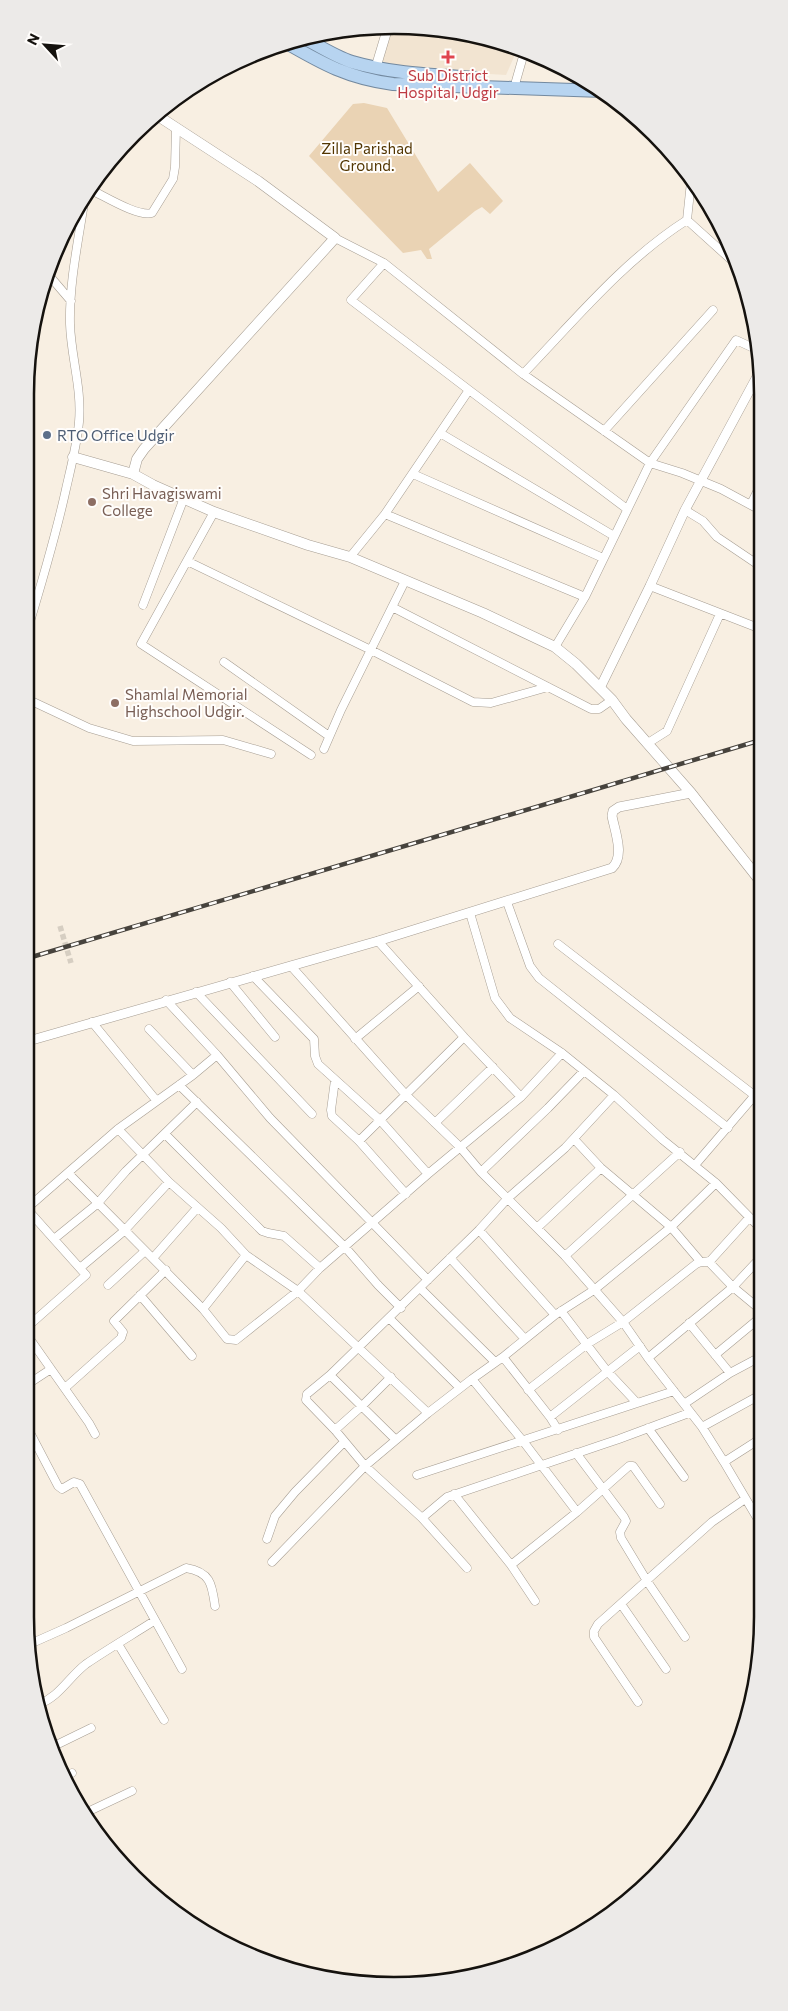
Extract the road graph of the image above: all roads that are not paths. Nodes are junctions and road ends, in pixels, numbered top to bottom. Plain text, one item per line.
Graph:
1 (386, 34) edge
2 (314, 43) edge
3 (295, 48) edge
4 (523, 58) edge
5 (376, 67) junction
6 (516, 81) junction
7 (575, 83) edge
8 (587, 90) edge
9 (162, 118) edge
10 (176, 128) junction
11 (690, 189) edge
12 (96, 192) edge
13 (83, 213) edge
14 (687, 220) junction
15 (335, 238) junction
16 (727, 256) edge
17 (384, 262) junction
18 (52, 280) edge
19 (71, 302) junction
20 (713, 310) dead end
21 (751, 346) edge
22 (523, 374) junction
23 (754, 383) edge
24 (469, 390) junction
25 (604, 431) junction
26 (440, 433) junction
27 (73, 457) junction
28 (650, 463) junction
29 (133, 474) junction
30 (412, 474) junction
31 (700, 481) junction
32 (184, 498) junction
33 (754, 498) edge
34 (751, 504) junction
35 (754, 506) edge
36 (627, 509) junction
37 (685, 510) junction
38 (214, 512) junction
39 (385, 514) junction
40 (614, 536) junction
41 (350, 556) junction
42 (603, 558) junction
43 (187, 562) junction
44 (754, 562) edge
45 (405, 581) junction
46 (650, 586) junction
47 (585, 597) junction
48 (143, 605) dead end
49 (34, 607) edge
50 (392, 607) junction
51 (720, 614) junction
52 (754, 627) edge
53 (555, 647) junction
54 (371, 650) junction
55 (224, 662) dead end
56 (548, 687) junction
57 (600, 688) junction
58 (612, 700) junction
59 (34, 702) edge
60 (330, 736) junction
61 (648, 743) junction
62 (324, 749) dead end
63 (271, 754) dead end
64 (310, 755) dead end
65 (691, 793) junction
66 (754, 873) edge
67 (507, 902) junction
68 (470, 913) junction
69 (378, 941) junction
70 (558, 944) dead end
71 (291, 966) junction
72 (253, 976) junction
73 (230, 982) junction
74 (419, 986) junction
75 (196, 992) junction
76 (166, 1000) junction
77 (92, 1022) junction
78 (150, 1029) dead end
79 (276, 1037) dead end
80 (464, 1037) junction
81 (34, 1039) edge
82 (355, 1039) junction
83 (562, 1053) junction
84 (217, 1055) junction
85 (493, 1067) junction
86 (584, 1071) junction
87 (193, 1075) junction
88 (335, 1080) junction
89 (179, 1085) junction
90 (406, 1095) junction
91 (614, 1095) junction
92 (754, 1095) joint
93 (521, 1097) junction
94 (156, 1100) junction
95 (197, 1102) junction
96 (312, 1114) dead end
97 (380, 1120) junction
98 (434, 1123) junction
99 (728, 1128) junction
100 (118, 1129) junction
101 (165, 1134) junction
102 (574, 1140) junction
103 (359, 1141) junction
104 (460, 1146) junction
105 (680, 1152) junction
106 (142, 1155) junction
107 (695, 1165) junction
108 (601, 1168) junction
109 (481, 1172) junction
110 (69, 1174) junction
111 (428, 1174) junction
112 (169, 1182) junction
113 (716, 1183) junction
114 (406, 1194) junction
115 (632, 1194) junction
116 (508, 1198) junction
117 (34, 1202) edge
118 (97, 1204) junction
119 (197, 1208) junction
120 (34, 1218) edge
121 (749, 1218) junction
122 (754, 1223) edge
123 (372, 1224) junction
124 (671, 1227) junction
125 (537, 1228) junction
126 (479, 1230) junction
127 (124, 1232) junction
128 (54, 1239) junction
129 (345, 1247) junction
130 (145, 1251) junction
131 (246, 1255) junction
132 (564, 1256) junction
133 (153, 1258) junction
134 (450, 1258) junction
135 (705, 1261) junction
136 (754, 1265) edge
137 (80, 1268) junction
138 (320, 1268) junction
139 (166, 1270) junction
140 (428, 1280) junction
141 (108, 1285) dead end
142 (733, 1287) junction
143 (420, 1288) junction
144 (594, 1290) junction
145 (298, 1291) junction
146 (140, 1295) junction
147 (754, 1302) edge
148 (401, 1308) junction
149 (203, 1309) junction
150 (558, 1313) junction
151 (389, 1318) junction
152 (623, 1322) junction
153 (34, 1323) edge
154 (689, 1323) junction
155 (754, 1323) edge
156 (525, 1339) junction
157 (34, 1344) edge
158 (587, 1344) junction
159 (358, 1346) junction
160 (640, 1346) junction
161 (716, 1355) junction
162 (192, 1356) dead end
163 (503, 1357) junction
164 (648, 1358) junction
165 (754, 1360) edge
166 (495, 1362) junction
167 (51, 1368) junction
168 (607, 1371) junction
169 (730, 1373) junction
170 (330, 1375) junction
171 (391, 1377) junction
172 (472, 1379) junction
173 (34, 1380) edge
174 (64, 1388) junction
175 (460, 1388) junction
176 (528, 1390) junction
177 (674, 1391) junction
178 (754, 1399) edge
179 (636, 1403) junction
180 (684, 1404) junction
181 (362, 1406) junction
182 (428, 1413) junction
183 (689, 1413) junction
184 (550, 1417) junction
185 (648, 1428) junction
186 (702, 1428) junction
187 (335, 1430) junction
188 (558, 1430) junction
189 (94, 1434) dead end
190 (34, 1440) edge
191 (396, 1440) junction
192 (523, 1441) junction
193 (344, 1442) junction
194 (754, 1442) edge
195 (576, 1453) junction
196 (724, 1462) junction
197 (540, 1465) junction
198 (365, 1466) junction
199 (417, 1474) dead end
200 (684, 1477) dead end
201 (602, 1489) junction
202 (454, 1494) junction
203 (745, 1498) junction
204 (660, 1504) dead end
205 (577, 1512) junction
206 (754, 1513) edge
207 (422, 1518) junction
208 (267, 1539) dead end
209 (272, 1562) dead end
210 (511, 1565) junction
211 (467, 1568) dead end
212 (647, 1581) junction
213 (138, 1592) junction
214 (535, 1601) dead end
215 (621, 1604) junction
216 (215, 1606) dead end
217 (154, 1621) junction
218 (685, 1637) dead end
219 (35, 1642) edge
220 (118, 1644) junction
221 (182, 1669) dead end
222 (666, 1669) dead end
223 (44, 1701) edge
224 (638, 1702) dead end
225 (164, 1720) dead end
226 (91, 1728) dead end
227 (57, 1744) edge
228 (132, 1790) dead end
229 (90, 1811) edge

1 - 5 street
2 - 5 highway
3 - 8 highway
4 - 6 street
5 - 6 highway
6 - 7 highway
9 - 10 main road
10 - 12 street
10 - 15 main road
11 - 14 street
13 - 19 street
14 - 16 street
14 - 22 street
15 - 17 street
15 - 29 main road
17 - 22 street
17 - 24 street
18 - 19 street
19 - 27 street
20 - 25 street
21 - 28 street
22 - 25 street
23 - 31 street
24 - 26 street
24 - 36 street
25 - 28 street
26 - 30 street
26 - 40 street
27 - 29 main road
27 - 49 street
28 - 31 street
28 - 36 street
29 - 32 main road
30 - 39 street
30 - 42 street
31 - 34 street
31 - 37 street
32 - 38 main road
32 - 48 street
33 - 34 street
34 - 35 street
36 - 40 street
37 - 44 street
37 - 46 street
38 - 41 main road
38 - 43 street
39 - 41 street
39 - 47 street
40 - 42 street
41 - 45 main road
42 - 47 street
43 - 54 street
43 - 64 street
45 - 50 street
45 - 53 main road
46 - 51 street
46 - 57 street
47 - 53 street
50 - 54 street
50 - 56 street
51 - 52 street
51 - 61 street
53 - 57 main road
54 - 56 street
54 - 60 street
55 - 60 street
56 - 58 street
57 - 58 main road
58 - 61 main road
59 - 63 street
60 - 62 street
61 - 65 main road
65 - 66 main road
65 - 67 street
67 - 68 street
67 - 99 street
68 - 69 street
68 - 83 street
69 - 71 street
69 - 74 street
70 - 92 street
71 - 72 street
71 - 82 street
72 - 73 street
72 - 88 street
73 - 75 street
73 - 79 street
74 - 80 street
74 - 82 street
75 - 76 street
75 - 96 street
76 - 77 street
76 - 84 street
77 - 81 street
77 - 94 street
78 - 87 street
80 - 85 street
80 - 90 street
82 - 90 street
83 - 86 street
83 - 93 street
84 - 87 street
84 - 123 street
85 - 93 street
85 - 98 street
86 - 91 street
86 - 109 street
87 - 89 street
88 - 97 street
88 - 103 street
89 - 94 street
89 - 95 street
90 - 97 street
90 - 98 street
91 - 102 street
91 - 105 street
92 - 99 street
93 - 104 street
94 - 100 street
95 - 101 street
95 - 129 street
97 - 103 street
97 - 111 street
98 - 104 street
99 - 107 street
100 - 106 street
100 - 110 street
101 - 106 street
101 - 138 street
102 - 108 street
102 - 116 street
103 - 114 street
104 - 109 street
104 - 111 street
105 - 107 street
105 - 115 street
106 - 112 street
106 - 118 street
107 - 113 street
108 - 115 street
108 - 125 street
109 - 116 street
110 - 117 street
110 - 118 street
111 - 114 street
112 - 119 street
112 - 127 street
113 - 121 street
113 - 124 street
114 - 123 street
115 - 124 street
115 - 132 street
116 - 125 street
116 - 126 street
118 - 127 street
118 - 128 street
119 - 131 street
119 - 133 street
120 - 128 street
121 - 122 street
121 - 135 street
123 - 129 street
123 - 140 street
124 - 135 street
124 - 144 street
125 - 132 street
126 - 134 street
126 - 150 street
127 - 130 street
127 - 137 street
128 - 137 street
129 - 138 street
129 - 148 street
130 - 133 street
130 - 141 street
131 - 145 street
131 - 149 street
132 - 144 street
133 - 139 street
134 - 140 street
134 - 156 street
135 - 142 street
135 - 152 street
136 - 142 street
137 - 153 street
138 - 145 street
139 - 146 street
139 - 149 street
140 - 143 street
142 - 147 street
142 - 154 street
143 - 148 street
143 - 166 street
144 - 150 street
144 - 152 street
145 - 149 street
145 - 159 street
146 - 162 street
146 - 174 street
148 - 151 street
150 - 156 street
150 - 158 street
151 - 159 street
151 - 175 street
152 - 158 street
152 - 160 street
154 - 161 street
154 - 164 street
155 - 161 street
156 - 163 street
157 - 167 street
158 - 168 street
158 - 176 street
159 - 170 street
159 - 171 street
160 - 164 street
160 - 168 street
161 - 169 street
163 - 166 street
163 - 176 street
164 - 177 street
165 - 169 street
166 - 172 street
167 - 173 street
167 - 174 street
168 - 179 street
168 - 184 street
169 - 180 street
170 - 181 street
170 - 187 street
171 - 181 street
171 - 182 street
172 - 175 street
172 - 192 street
174 - 189 street
175 - 182 street
176 - 184 street
177 - 179 street
177 - 180 street
178 - 186 street
179 - 188 street
180 - 183 street
181 - 187 street
181 - 191 street
182 - 191 street
183 - 185 street
183 - 186 street
184 - 188 street
185 - 195 street
185 - 200 street
186 - 196 street
187 - 193 street
188 - 192 street
190 - 213 street
191 - 198 street
192 - 197 street
192 - 199 street
193 - 198 street
193 - 208 street
194 - 196 street
195 - 197 street
195 - 201 street
196 - 203 street
197 - 202 street
197 - 205 street
198 - 207 street
198 - 209 street
201 - 204 street
201 - 205 street
201 - 212 street
202 - 207 street
202 - 210 street
203 - 206 street
203 - 212 street
205 - 210 street
207 - 211 street
210 - 214 street
212 - 215 street
212 - 218 street
213 - 216 street
213 - 217 street
213 - 219 street
215 - 222 street
215 - 224 street
217 - 220 street
217 - 221 street
220 - 223 street
220 - 225 street
226 - 227 street
228 - 229 street

